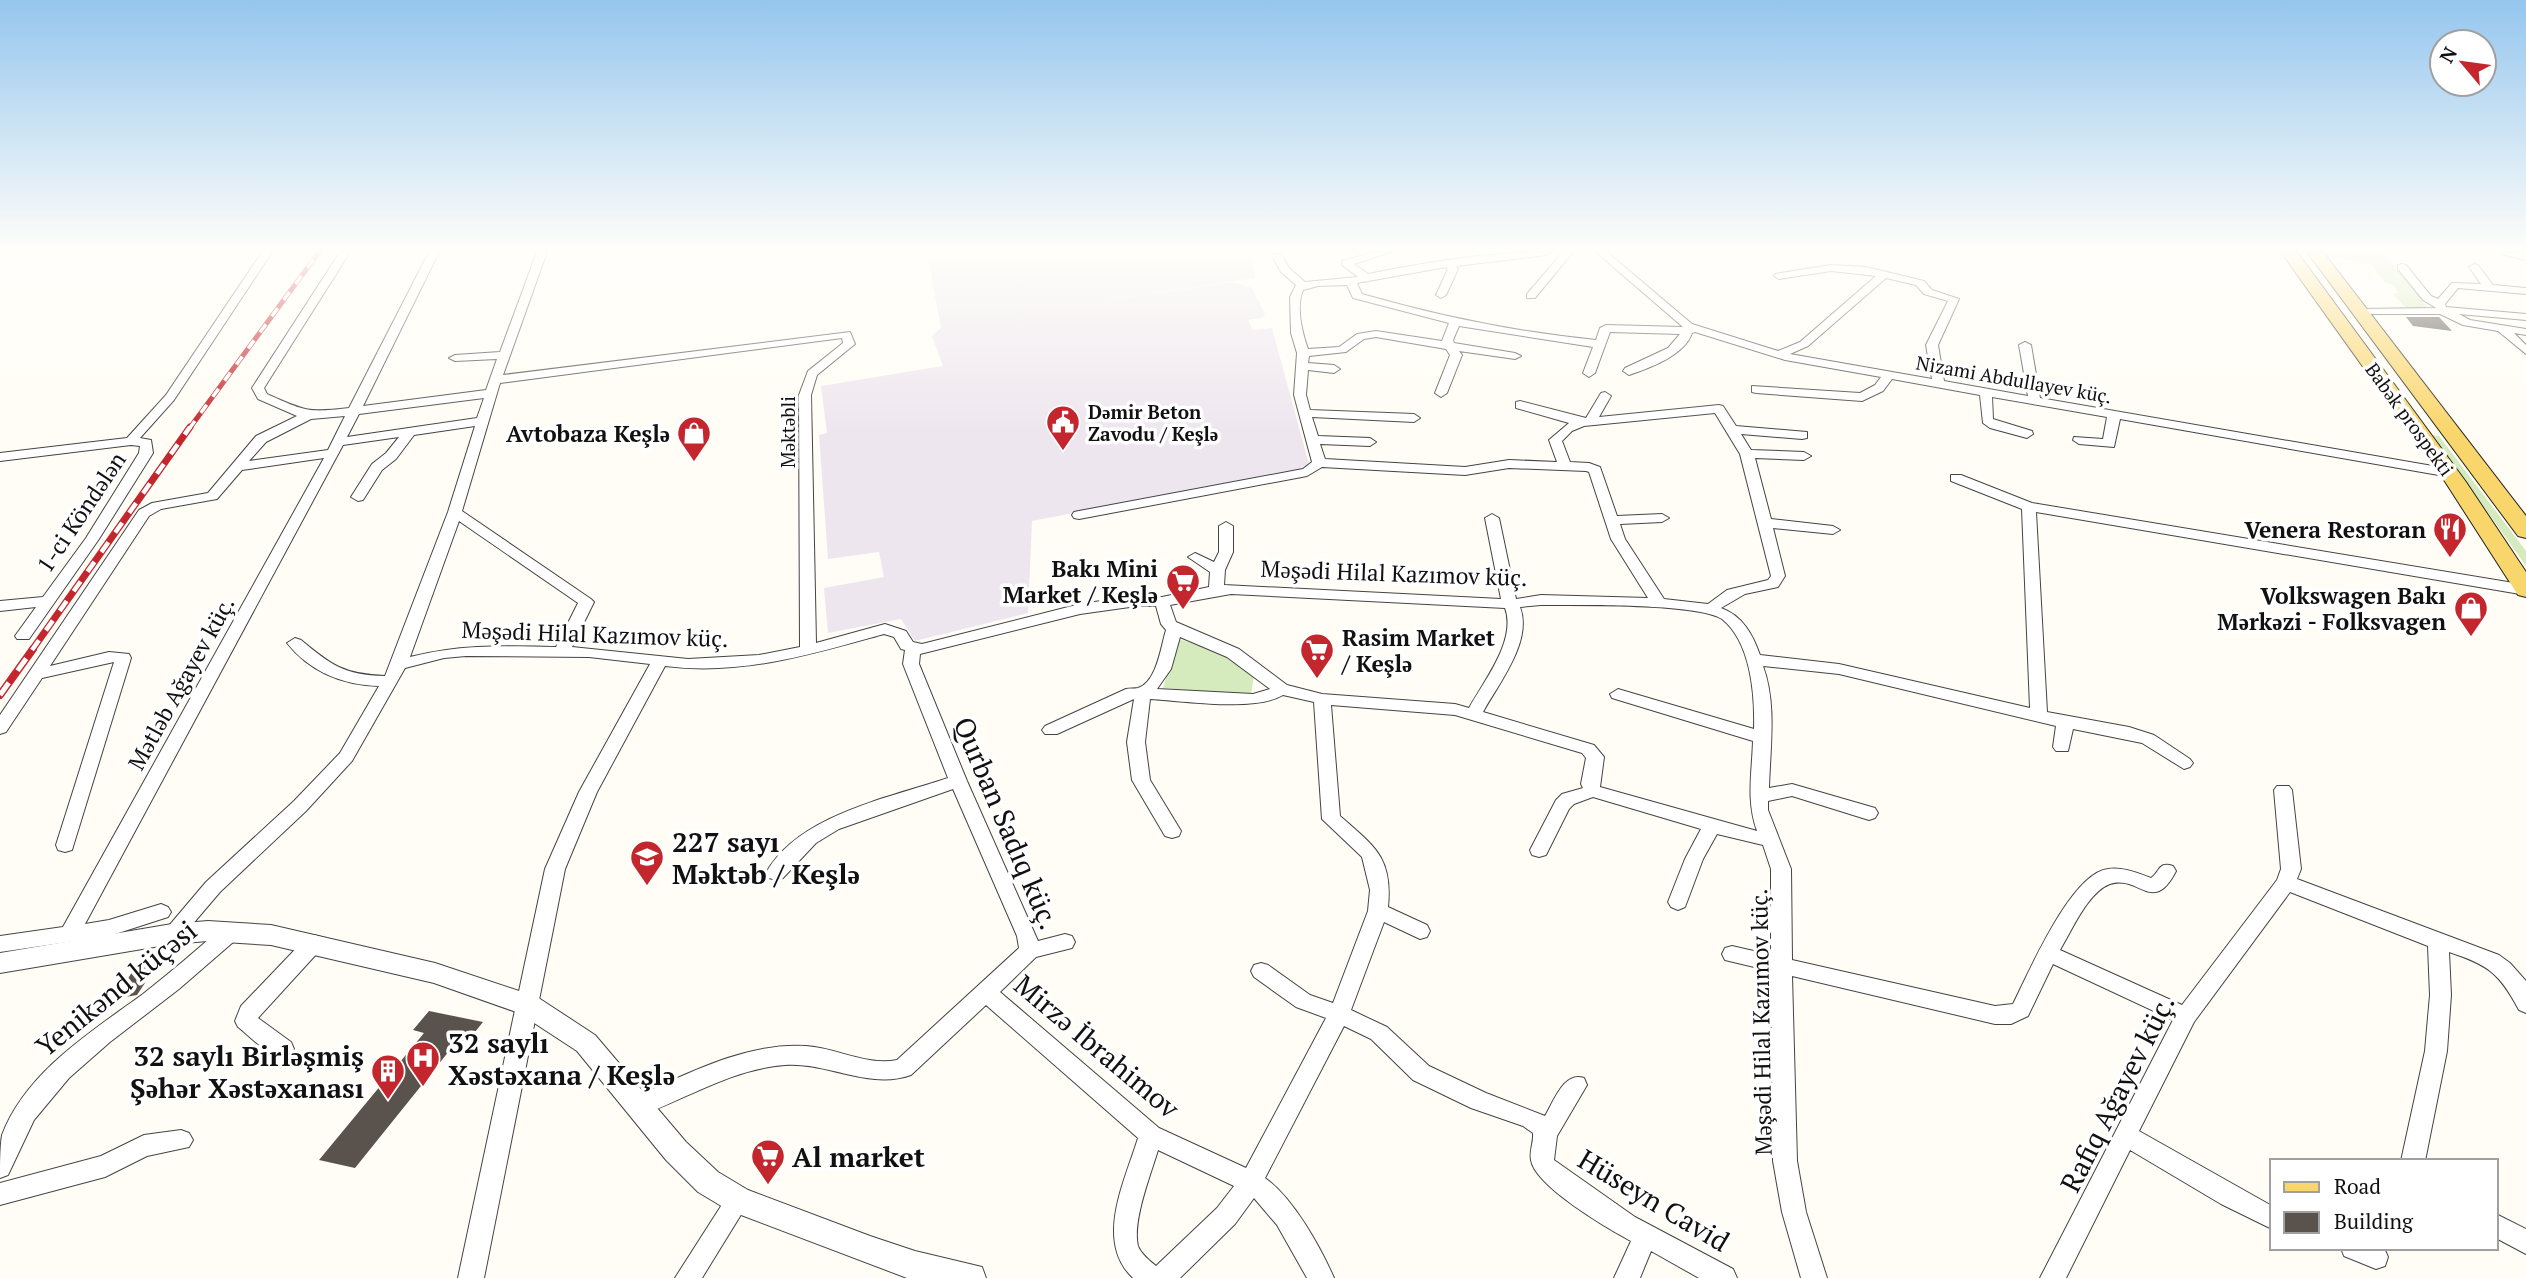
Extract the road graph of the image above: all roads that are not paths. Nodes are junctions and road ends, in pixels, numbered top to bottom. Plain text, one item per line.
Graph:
1 (227, 312) edge
2 (307, 312) edge
3 (404, 312) edge
4 (521, 312) edge
5 (1296, 312) edge
6 (1416, 312) edge
7 (1670, 312) edge
8 (1841, 312) edge
9 (1948, 312) edge
10 (2332, 312) edge
11 (2360, 312) joint
12 (2366, 312) edge
13 (2447, 312) edge
14 (2480, 312) edge
15 (2526, 317) edge
16 (1455, 322) junction
17 (2501, 328) junction
18 (1691, 330) junction
19 (2526, 332) edge
20 (1599, 344) junction
21 (1450, 345) junction
22 (2025, 345) dead end
23 (2526, 351) edge
24 (505, 355) junction
25 (1779, 355) junction
26 (1515, 356) dead end
27 (455, 358) dead end
28 (1303, 360) junction
29 (1334, 369) dead end
30 (1629, 371) dead end
31 (1589, 373) dead end
32 (1888, 376) junction
33 (1939, 385) junction
34 (493, 387) junction
35 (1756, 388) dead end
36 (1441, 393) dead end
37 (1986, 393) junction
38 (1605, 396) dead end
39 (2035, 402) junction
40 (1520, 405) dead end
41 (353, 411) junction
42 (1303, 413) junction
43 (2114, 415) junction
44 (308, 416) junction
45 (1414, 418) dead end
46 (482, 421) junction
47 (1586, 421) junction
48 (1732, 429) junction
49 (410, 432) junction
50 (2027, 434) dead end
51 (1802, 435) dead end
52 (1311, 440) junction
53 (2079, 440) dead end
54 (131, 441) junction
55 (1370, 442) dead end
56 (336, 448) junction
57 (1747, 454) junction
58 (1804, 456) dead end
59 (0, 457) edge
60 (1319, 463) junction
61 (1564, 464) junction
62 (239, 466) junction
63 (1956, 478) dead end
64 (2453, 478) junction
65 (358, 496) dead end
66 (2029, 506) junction
67 (455, 512) junction
68 (1079, 515) dead end
69 (1492, 518) dead end
70 (1662, 518) dead end
71 (1611, 520) junction
72 (1765, 523) junction
73 (1226, 526) dead end
74 (1833, 530) dead end
75 (2524, 531) edge
76 (1195, 557) dead end
77 (1218, 570) junction
78 (2526, 571) edge
79 (1216, 590) junction
80 (2526, 590) edge
81 (47, 601) junction
82 (1162, 602) junction
83 (1659, 603) junction
84 (1511, 604) junction
85 (0, 606) edge
86 (1712, 609) junction
87 (1174, 629) junction
88 (23, 636) dead end
89 (295, 643) dead end
90 (912, 649) junction
91 (562, 651) junction
92 (808, 651) junction
93 (1755, 660) junction
94 (659, 662) junction
95 (399, 664) junction
96 (37, 674) junction
97 (387, 681) junction
98 (1281, 689) junction
99 (1143, 693) junction
100 (1618, 694) dead end
101 (1322, 699) junction
102 (1474, 714) junction
103 (2039, 716) junction
104 (2065, 722) junction
105 (0, 728) edge
106 (1051, 730) dead end
107 (1761, 737) junction
108 (2062, 747) dead end
109 (2184, 763) dead end
110 (958, 780) junction
111 (2283, 790) dead end
112 (1593, 791) junction
113 (1758, 796) junction
114 (1869, 813) dead end
115 (1713, 825) junction
116 (1172, 831) dead end
117 (1769, 839) junction
118 (65, 845) dead end
119 (1539, 850) dead end
120 (2166, 871) dead end
121 (776, 873) dead end
122 (2286, 883) junction
123 (1678, 902) dead end
124 (1378, 911) junction
125 (166, 923) junction
126 (232, 931) junction
127 (1420, 931) dead end
128 (69, 934) junction
129 (2438, 941) junction
130 (1065, 942) dead end
131 (314, 943) junction
132 (0, 944) edge
133 (1030, 951) junction
134 (2048, 953) junction
135 (1732, 954) dead end
136 (0, 963) edge
137 (1782, 965) junction
138 (1261, 971) dead end
139 (987, 993) junction
140 (2526, 1004) edge
141 (528, 1005) junction
142 (1339, 1014) junction
143 (2186, 1016) junction
144 (283, 1049) dead end
145 (1576, 1085) dead end
146 (639, 1106) junction
147 (1151, 1135) junction
148 (1546, 1135) junction
149 (2127, 1136) junction
150 (181, 1140) dead end
151 (2413, 1159) edge
152 (0, 1167) edge
153 (1251, 1182) junction
154 (0, 1194) edge
155 (738, 1200) junction
156 (2270, 1217) edge
157 (2498, 1226) edge
158 (1645, 1236) junction
159 (2526, 1242) edge
160 (471, 1278) edge
161 (688, 1278) edge
162 (971, 1278) edge
163 (1151, 1278) edge
164 (1162, 1278) edge
165 (1321, 1278) edge
166 (1627, 1278) edge
167 (1724, 1278) edge
168 (1814, 1278) edge
169 (2053, 1278) edge

1 - 54 street, 1-ci Köndələn
2 - 44 street
3 - 41 street, Mətləb Ağayev küç.
4 - 24 street
5 - 28 street
6 - 16 street
7 - 18 street, Nizami Abdullayev küç.
8 - 25 street
9 - 33 street
10 - 64 main road, Babək prospekti
11 - 12 street
11 - 75 main road, Babək prospekti
13 - 17 street
14 - 15 street
16 - 20 street
16 - 21 street
17 - 19 street
17 - 23 street
18 - 20 street
18 - 25 street, Nizami Abdullayev küç.
18 - 30 street
20 - 31 street
21 - 26 street
21 - 28 street
21 - 36 street
22 - 39 street
24 - 27 street
24 - 34 street
25 - 32 street, Nizami Abdullayev küç.
28 - 29 street
28 - 42 street
32 - 33 street, Nizami Abdullayev küç.
32 - 35 street
33 - 37 street, Nizami Abdullayev küç.
34 - 41 street
34 - 46 street
34 - 92 street, Məktəbli
37 - 39 street, Nizami Abdullayev küç.
37 - 50 street
38 - 47 street
39 - 43 street, Nizami Abdullayev küç.
40 - 47 street
41 - 44 street
41 - 56 street, Mətləb Ağayev küç.
42 - 45 street
42 - 52 street
43 - 53 street
43 - 64 street, Nizami Abdullayev küç.
44 - 62 street
46 - 49 street
46 - 67 street
47 - 48 street
47 - 61 street
48 - 51 street
48 - 57 street
49 - 56 street
49 - 65 street
52 - 55 street
52 - 60 street
54 - 59 street
54 - 81 street, 1-ci Köndələn
56 - 62 street
56 - 128 street, Mətləb Ağayev küç.
57 - 58 street
57 - 72 street
60 - 61 street
60 - 68 street
61 - 71 street
62 - 96 street
63 - 66 street
64 - 78 main road
64 - 80 main road, Babək prospekti
66 - 80 street
66 - 103 street
67 - 91 street
67 - 95 street
69 - 84 street
70 - 71 street
71 - 83 street
72 - 74 street
72 - 86 street
73 - 77 street
76 - 77 street
77 - 79 street
79 - 82 street, Məşədi Hilal Kazımov küç.
79 - 84 street, Məşədi Hilal Kazımov küç.
81 - 85 street
81 - 88 street, 1-ci Köndələn
82 - 87 street
82 - 90 street, Məşədi Hilal Kazımov küç.
83 - 84 street, Məşədi Hilal Kazımov küç.
83 - 86 street, Məşədi Hilal Kazımov küç.
84 - 102 street
86 - 93 street, Məşədi Hilal Kazımov küç.
87 - 98 street
87 - 99 street
89 - 97 street
90 - 92 street, Məşədi Hilal Kazımov küç.
90 - 110 street, Qurban Sadıq küç.
91 - 94 street, Məşədi Hilal Kazımov küç.
91 - 95 street, Məşədi Hilal Kazımov küç.
92 - 94 street, Məşədi Hilal Kazımov küç.
93 - 103 street
93 - 107 street, Məşədi Hilal Kazımov küç.
94 - 141 street
95 - 97 street
96 - 105 street
96 - 118 street, Mətləb Ağayev küç.
97 - 125 street
98 - 99 street
98 - 101 street
99 - 106 street
99 - 116 street
100 - 107 street
101 - 102 street
101 - 124 street
102 - 112 street
103 - 104 street
104 - 108 street
104 - 109 street
107 - 113 street, Məşədi Hilal Kazımov küç.
110 - 121 street
110 - 133 street, Qurban Sadıq küç.
111 - 122 street
112 - 115 street
112 - 119 street
113 - 114 street
113 - 117 street, Məşədi Hilal Kazımov küç.
115 - 117 street
115 - 123 street
117 - 137 street, Məşədi Hilal Kazımov küç.
120 - 134 street
122 - 129 street
122 - 143 street, Rafiq Ağayev küç.
124 - 127 street
124 - 142 street
125 - 126 street
125 - 128 street
125 - 136 street
126 - 131 street
126 - 152 street, Yenikənd küçəsi
128 - 132 street
129 - 140 street
129 - 151 street
130 - 133 street
131 - 141 street
131 - 144 street
133 - 139 street, Qurban Sadıq küç.
134 - 137 street
134 - 143 street
135 - 137 street
137 - 168 street, Məşədi Hilal Kazımov küç.
138 - 142 street
139 - 146 street, Qurban Sadıq küç.
139 - 147 street, Mirzə İbrahimov
141 - 146 street
141 - 160 street
142 - 148 street
142 - 153 street
143 - 149 street, Rafiq Ağayev küç.
145 - 148 street
146 - 155 street
147 - 153 street, Mirzə İbrahimov
147 - 163 street
148 - 158 street, Hüseyn Cavid
149 - 156 street
149 - 169 street, Rafiq Ağayev küç.
150 - 154 street
153 - 164 street
153 - 165 street, Mirzə İbrahimov
155 - 161 street
155 - 162 street
157 - 159 street
158 - 166 street
158 - 167 street, Hüseyn Cavid

